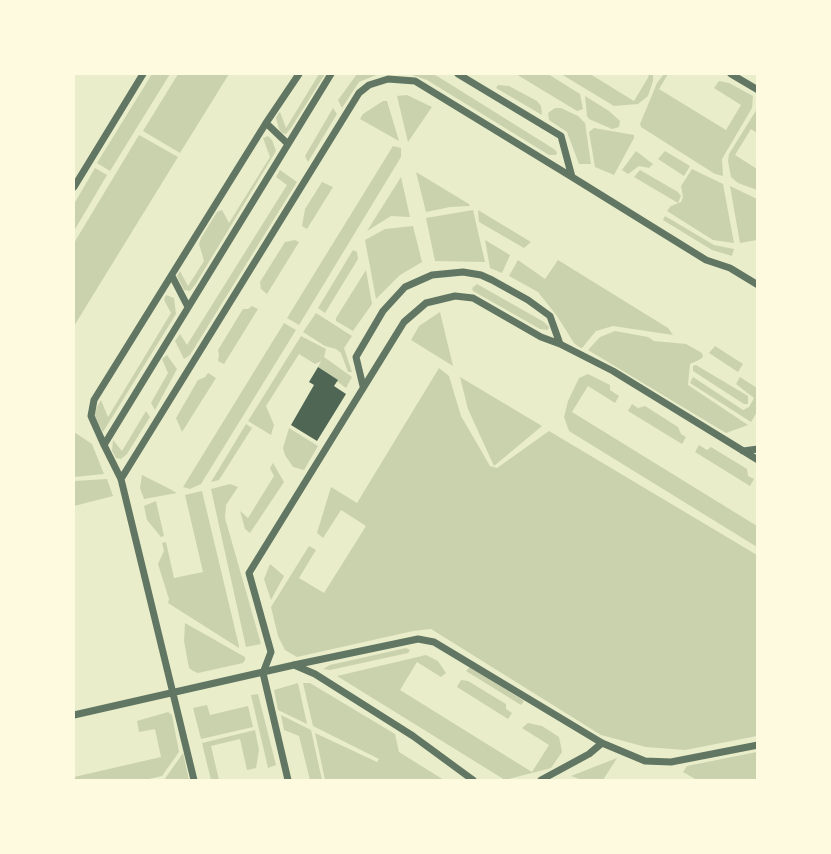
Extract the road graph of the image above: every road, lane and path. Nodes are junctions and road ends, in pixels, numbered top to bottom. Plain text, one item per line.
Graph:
1 (143, 74) edge
2 (299, 74) edge
3 (331, 74) edge
4 (458, 74) edge
5 (731, 74) edge
6 (758, 90) edge
7 (266, 123) junction
8 (288, 144) junction
9 (572, 177) junction
10 (74, 187) edge
11 (172, 276) junction
12 (758, 285) edge
13 (188, 307) junction
14 (560, 344) junction
15 (363, 386) junction
16 (104, 444) junction
17 (758, 449) edge
18 (742, 451) junction
19 (758, 460) edge
20 (121, 479) junction
21 (294, 665) junction
22 (263, 673) junction
23 (173, 692) junction
24 (74, 715) edge
25 (602, 743) junction
26 (758, 745) edge
27 (194, 780) edge
28 (288, 780) edge
29 (473, 780) edge
30 (541, 780) edge

1 - 10 street
2 - 7 street
3 - 8 street
4 - 9 street
5 - 6 street
7 - 8 street
7 - 11 street
8 - 13 street
9 - 12 street
9 - 20 street
11 - 13 street
11 - 16 street
13 - 16 street
14 - 15 street
14 - 15 street
14 - 18 street
15 - 22 street
16 - 20 street
17 - 18 street
18 - 19 street
20 - 23 street
21 - 22 street
21 - 25 street
21 - 29 street
22 - 23 street
22 - 28 street
23 - 24 street
23 - 27 street
25 - 26 street
25 - 30 street

